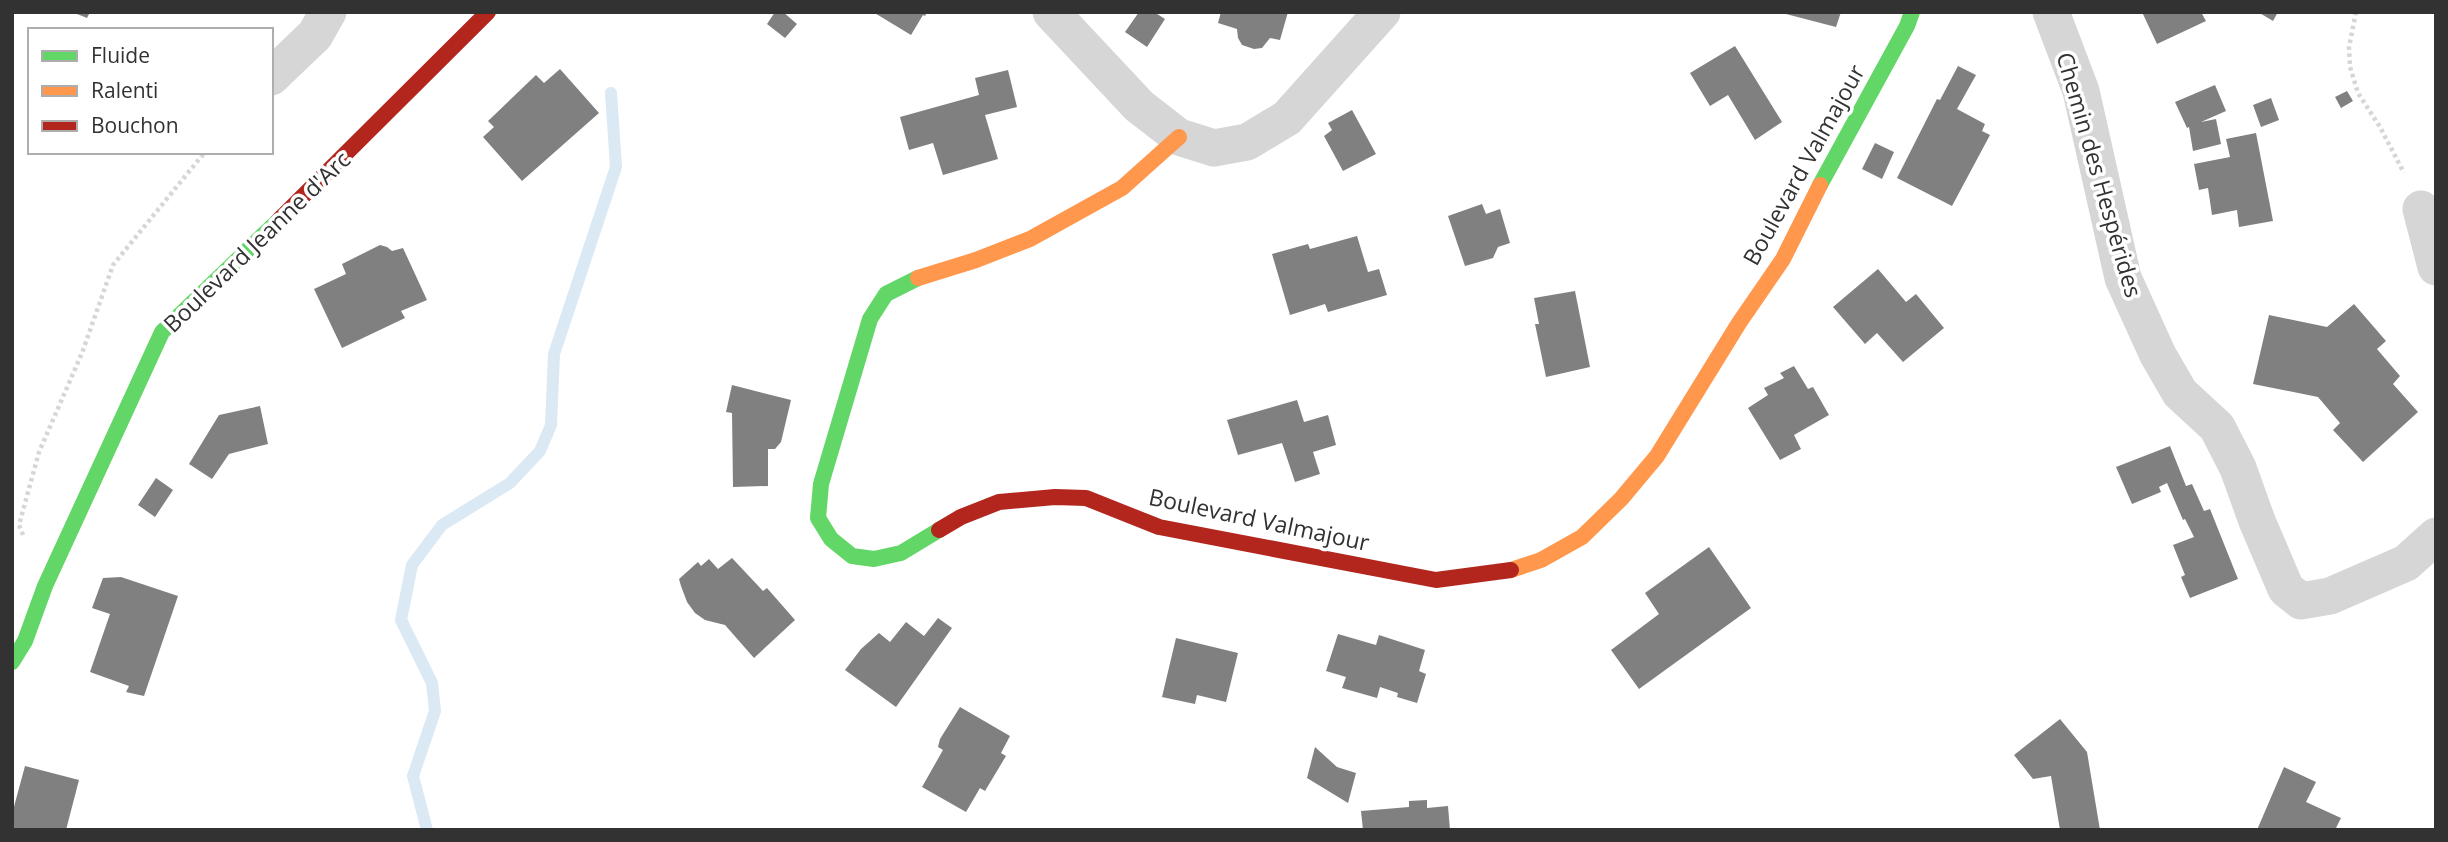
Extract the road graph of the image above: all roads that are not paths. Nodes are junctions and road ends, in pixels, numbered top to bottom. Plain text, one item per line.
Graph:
1 (328, 12) edge
2 (488, 12) edge
3 (1051, 12) edge
4 (1382, 12) edge
5 (1912, 12) edge
6 (2051, 12) edge
7 (273, 75) edge
8 (1179, 137) junction
9 (2421, 209) road end
10 (2436, 267) edge
11 (2436, 536) edge
12 (12, 662) edge

1 - 7 street
2 - 12 street, Boulevard Jeanne d'Arc
3 - 8 street
4 - 8 street
5 - 8 street, Boulevard Valmajour
6 - 11 street, Chemin des Hespérides
9 - 10 street

